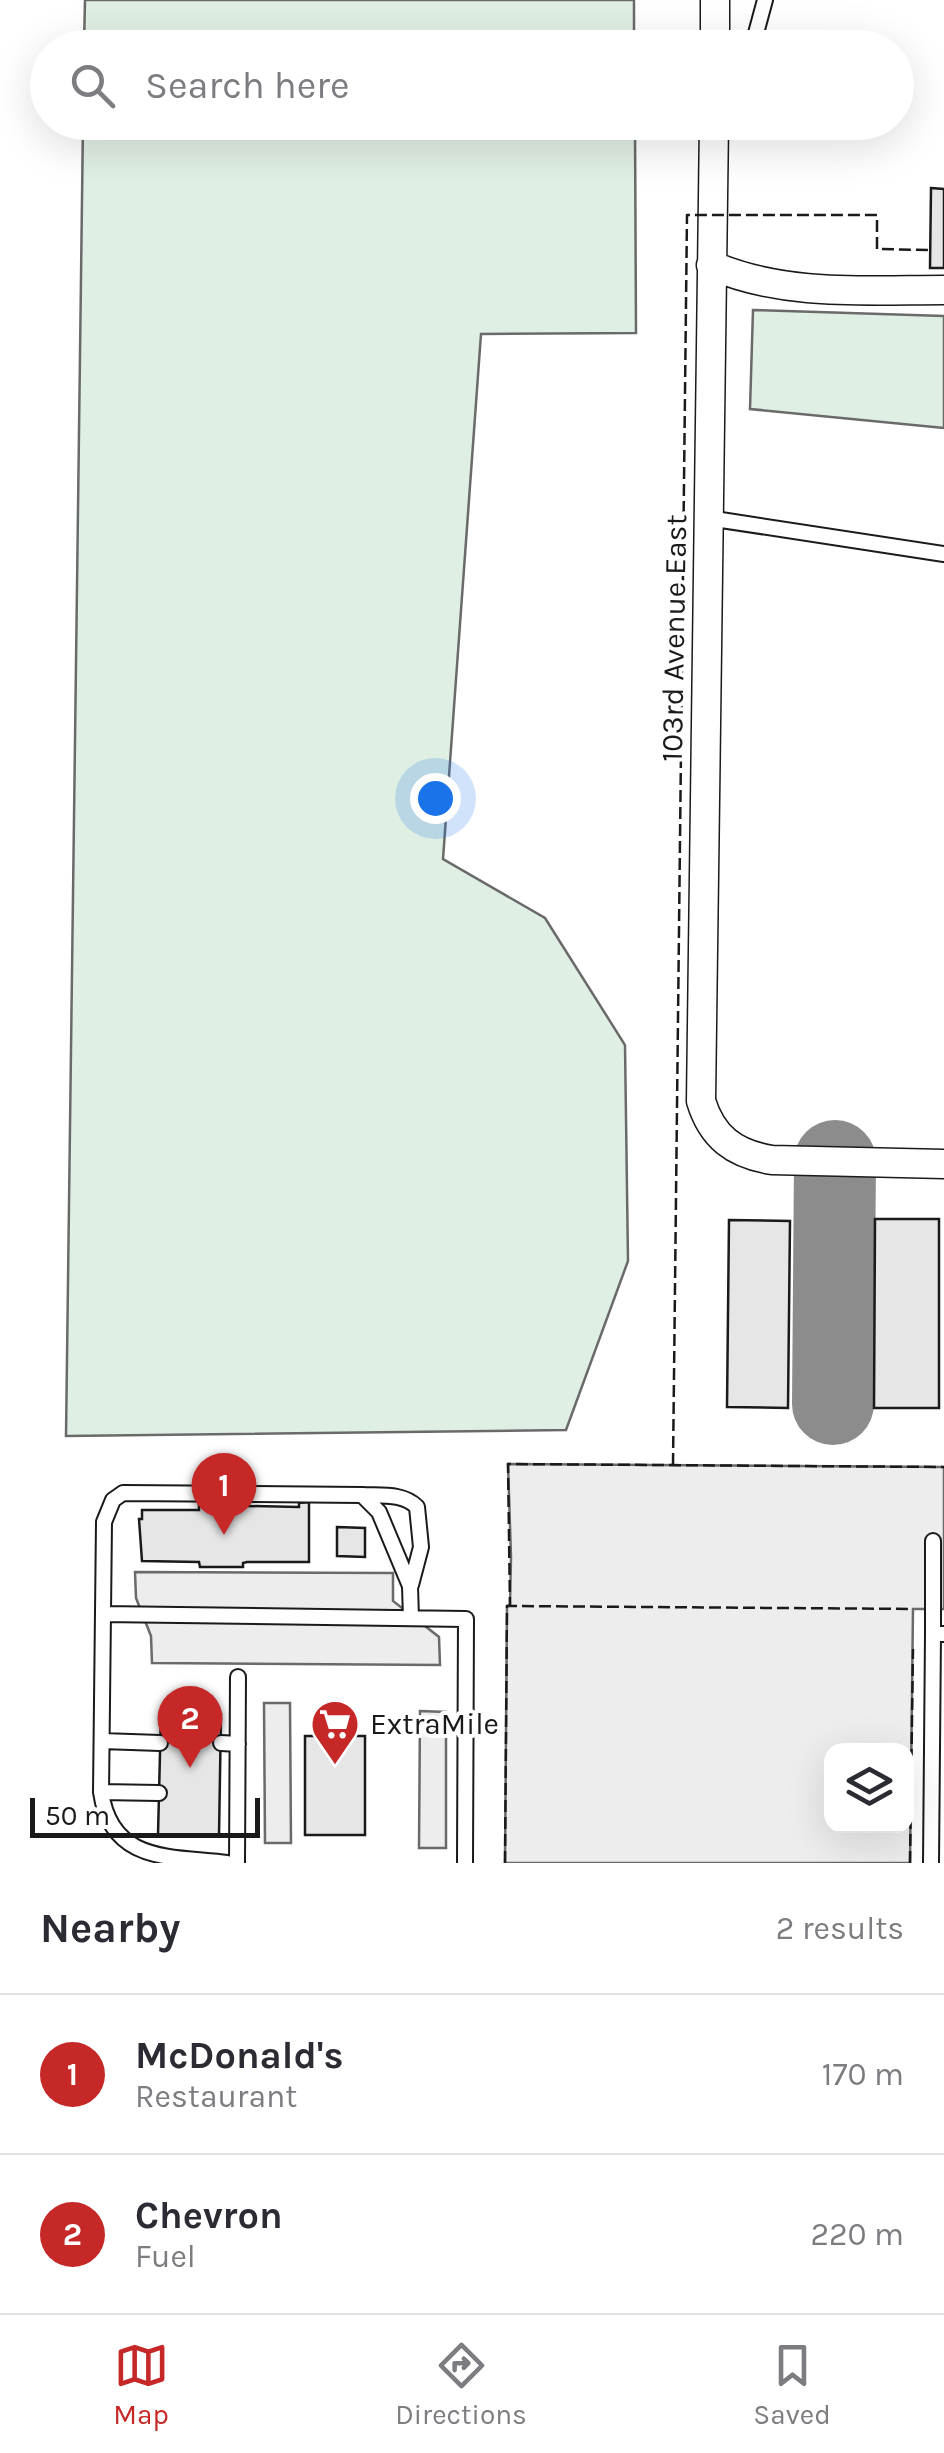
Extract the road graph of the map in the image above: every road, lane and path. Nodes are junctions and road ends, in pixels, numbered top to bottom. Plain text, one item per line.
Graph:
1 (715, 0) edge
2 (764, 0) edge
3 (715, 30) edge
4 (756, 30) edge
5 (716, 140) edge
6 (712, 265) junction
7 (944, 290) edge
8 (708, 518) junction
9 (944, 554) edge
10 (944, 1164) edge
11 (362, 1496) junction
12 (933, 1541) dead end
13 (410, 1586) junction
14 (103, 1614) junction
15 (411, 1618) junction
16 (938, 1634) edge
17 (238, 1677) dead end
18 (102, 1742) junction
19 (160, 1742) dead end
20 (221, 1743) dead end
21 (238, 1744) junction
22 (101, 1792) junction
23 (159, 1793) dead end
24 (220, 1794) dead end
25 (238, 1794) junction
26 (227, 1863) edge
27 (237, 1863) edge
28 (465, 1863) edge
29 (931, 1863) edge

1 - 3 street
2 - 4 lane
5 - 6 street, 103rd Avenue East
6 - 7 street
6 - 8 street, 103rd Avenue East
8 - 9 lane
8 - 10 street, 103rd Avenue East
11 - 13 lane
11 - 13 lane
11 - 14 lane
12 - 16 lane
13 - 15 lane
14 - 15 lane
14 - 18 lane
15 - 28 lane
16 - 29 lane
17 - 21 lane
18 - 19 lane
18 - 22 lane
20 - 21 lane
21 - 25 lane
22 - 23 lane
22 - 26 lane
24 - 25 lane
25 - 27 lane

